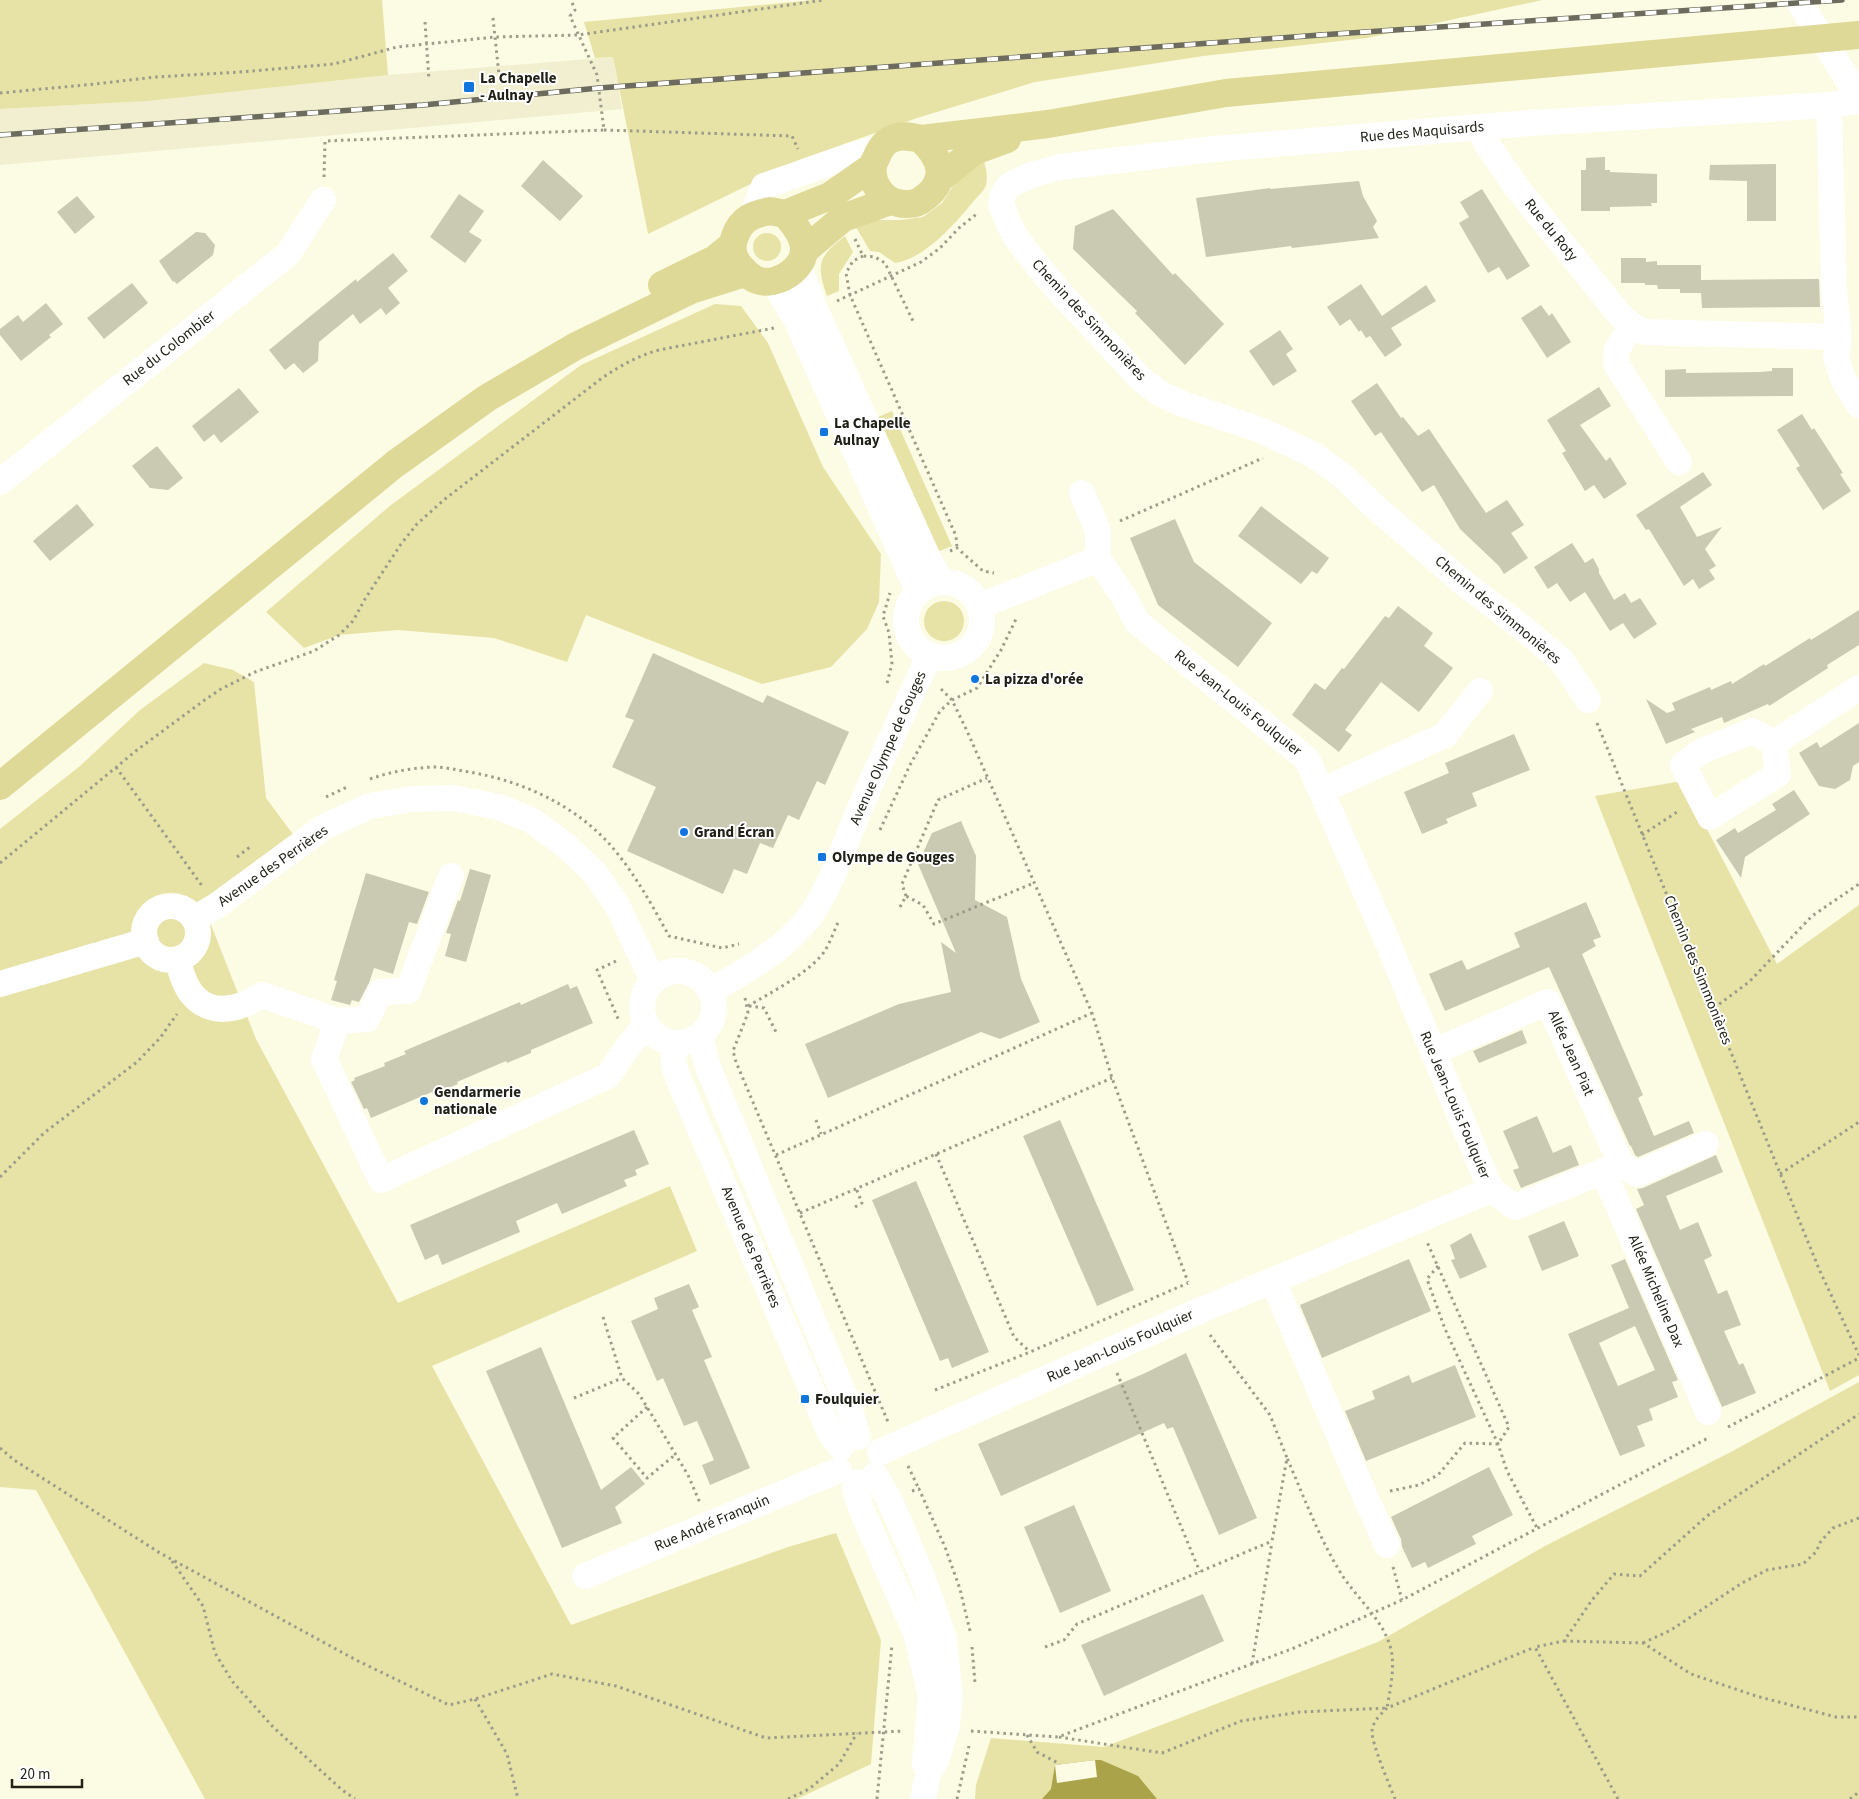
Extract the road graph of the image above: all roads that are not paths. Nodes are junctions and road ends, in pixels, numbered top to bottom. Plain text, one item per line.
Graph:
1 (1798, 0) edge
2 (1859, 35) edge
3 (1859, 99) edge
4 (1829, 104) junction
5 (1048, 124) junction
6 (1481, 128) junction
7 (921, 139) junction
8 (877, 156) junction
9 (938, 180) junction
10 (323, 200) road end
11 (890, 201) junction
12 (1001, 204) joint
13 (753, 214) junction
14 (785, 214) junction
15 (732, 245) junction
16 (801, 258) junction
17 (745, 273) junction
18 (773, 281) junction
19 (1632, 326) junction
20 (1839, 337) junction
21 (1859, 405) edge
22 (1679, 462) dead end
23 (395, 464) junction
24 (0, 482) edge
25 (1082, 493) dead end
26 (1098, 559) junction
27 (924, 575) junction
28 (980, 606) junction
29 (929, 656) junction
30 (1859, 688) edge
31 (1480, 691) dead end
32 (1588, 700) road end
33 (1774, 743) junction
34 (0, 786) edge
35 (1321, 791) junction
36 (451, 876) dead end
37 (204, 904) junction
38 (146, 941) junction
39 (178, 959) junction
40 (653, 981) junction
41 (0, 984) edge
42 (711, 990) junction
43 (338, 1021) junction
44 (646, 1024) junction
45 (700, 1036) junction
46 (673, 1043) junction
47 (1433, 1052) junction
48 (1706, 1144) dead end
49 (1612, 1167) junction
50 (1491, 1190) junction
51 (1274, 1281) junction
52 (1708, 1412) dead end
53 (864, 1458) junction
54 (1388, 1545) road end
55 (585, 1576) dead end
56 (926, 1787) edge

1 - 3 street
2 - 5 main road
3 - 4 street, Rue des Maquisards
4 - 6 street, Rue des Maquisards
4 - 20 street
5 - 7 main road
5 - 9 main road
6 - 12 street, Rue des Maquisards
6 - 19 street, Rue du Roty
7 - 8 main road
7 - 9 main road
8 - 11 main road
8 - 13 street
8 - 14 main road
9 - 11 main road
10 - 24 street, Rue du Colombier
11 - 16 main road
12 - 32 street, Chemin des Simmonières
13 - 14 main road
13 - 15 main road
14 - 16 main road
15 - 17 main road
15 - 23 main road
16 - 18 main road
16 - 27 street
17 - 18 main road
17 - 23 main road
18 - 27 street
19 - 20 street
19 - 22 street
20 - 21 street
23 - 34 main road
25 - 26 street
26 - 28 street
26 - 35 street, Rue Jean-Louis Foulquier
27 - 28 street
27 - 29 street
28 - 29 street
29 - 42 street, Avenue Olympe de Gouges
30 - 33 street
31 - 35 street
33 - 33 street
35 - 47 street, Rue Jean-Louis Foulquier
36 - 43 street
37 - 38 street
37 - 39 street
37 - 40 street, Avenue des Perrières
38 - 39 street
38 - 41 street
39 - 43 street
40 - 42 street
40 - 44 street
42 - 45 street
43 - 44 street
44 - 46 street
45 - 46 street
45 - 53 street, Avenue des Perrières
46 - 53 street, Avenue des Perrières
47 - 49 street, Allée Jean Piat
47 - 50 street, Rue Jean-Louis Foulquier
48 - 49 street
49 - 50 street
49 - 52 street, Allée Micheline Dax
50 - 51 street, Rue Jean-Louis Foulquier
51 - 53 street, Rue Jean-Louis Foulquier
51 - 54 street
53 - 55 street, Rue André Franquin
53 - 56 street, Avenue des Perrières

